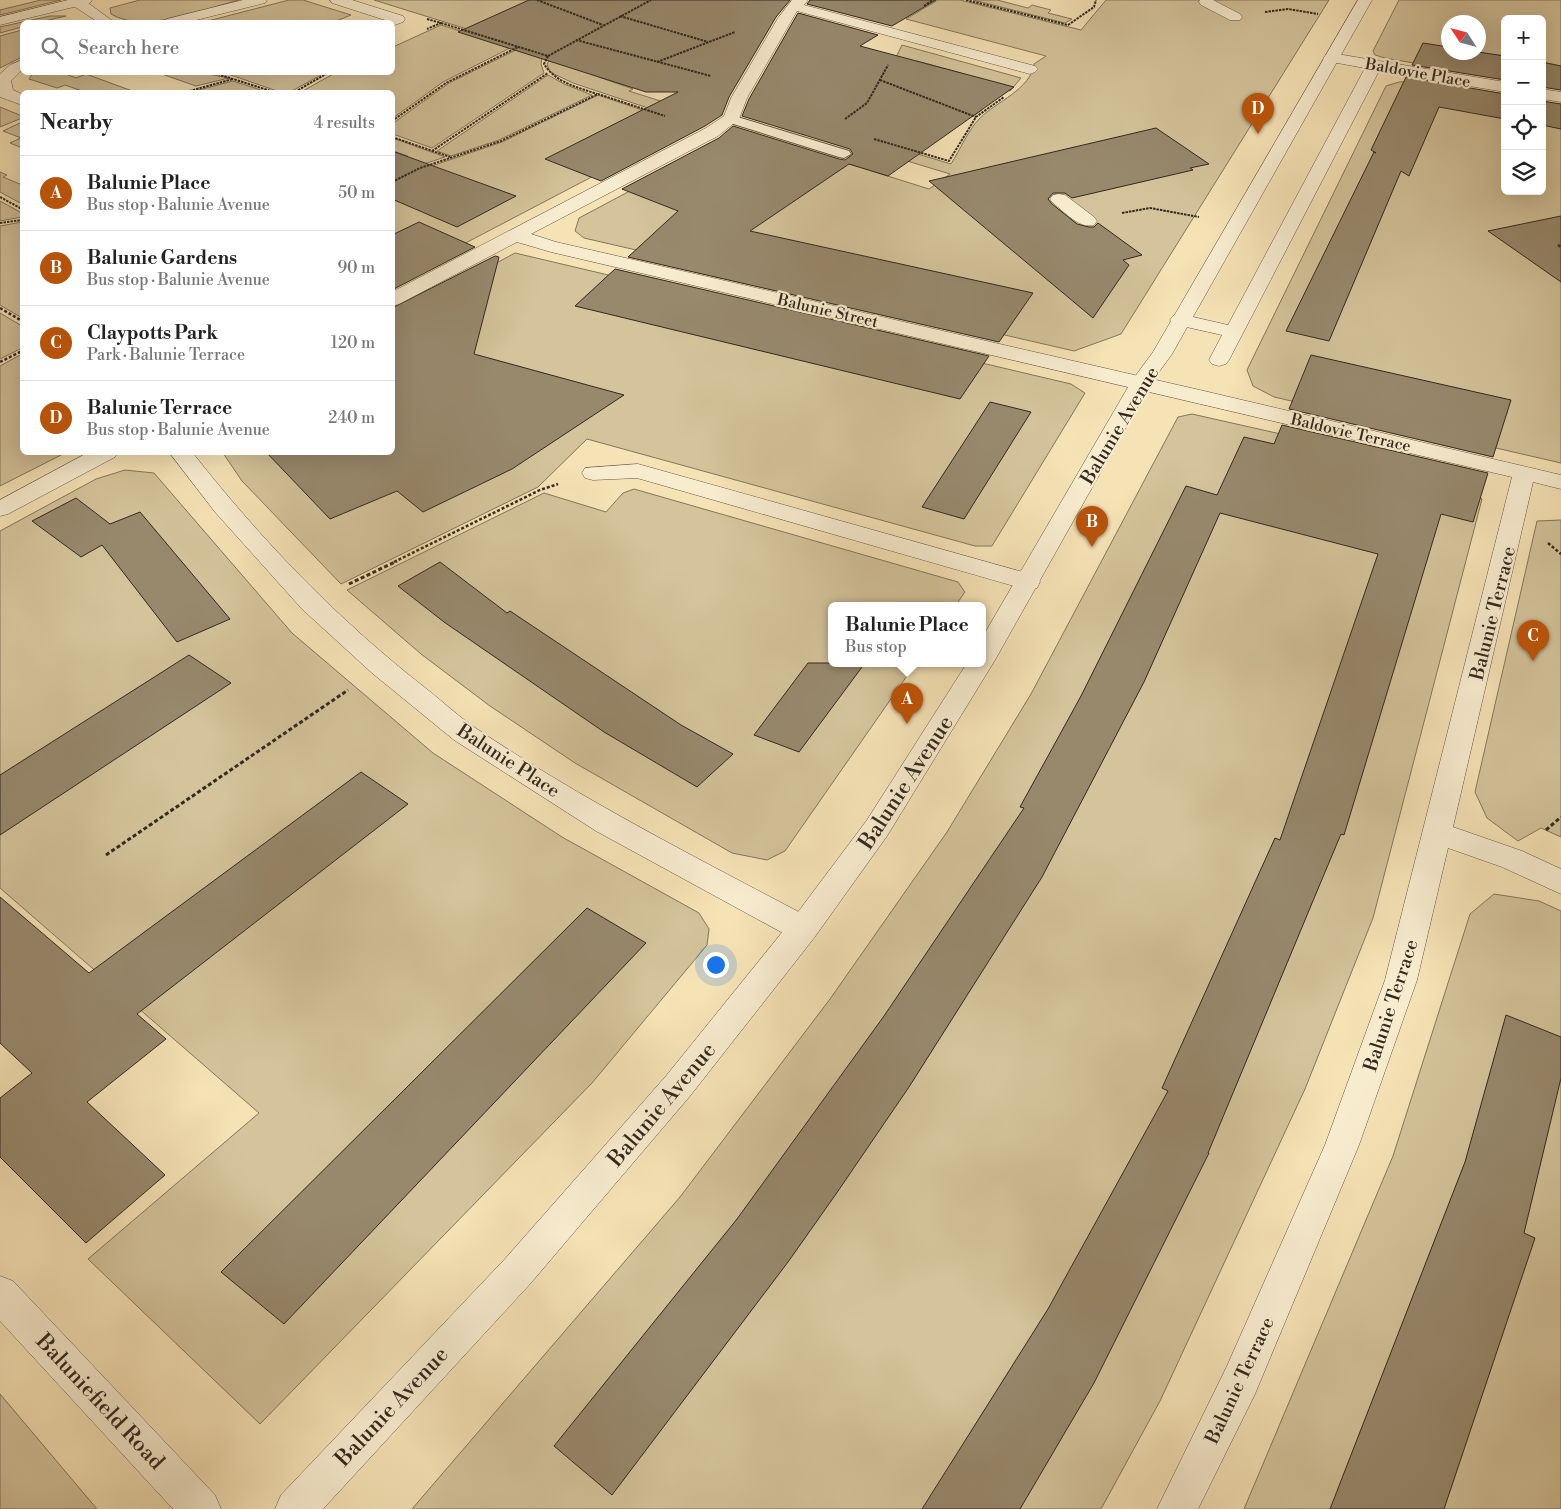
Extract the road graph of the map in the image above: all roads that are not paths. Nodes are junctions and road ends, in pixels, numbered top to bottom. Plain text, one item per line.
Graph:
1 (260, 0) edge
2 (336, 0) edge
3 (1365, 0) edge
4 (81, 1) edge
5 (1206, 2) dead end
6 (793, 8) edge
7 (1235, 17) road end
8 (105, 20) edge
9 (180, 20) edge
10 (395, 20) edge
11 (0, 21) edge
12 (1331, 58) junction
13 (20, 65) edge
14 (1374, 65) junction
15 (1030, 69) road end
16 (1501, 86) edge
17 (1546, 95) edge
18 (1561, 97) edge
19 (20, 99) edge
20 (731, 119) junction
21 (844, 154) dead end
22 (1059, 199) dead end
23 (1088, 221) road end
24 (515, 235) junction
25 (395, 298) edge
26 (1180, 320) junction
27 (1234, 332) junction
28 (1219, 360) dead end
29 (1142, 382) junction
30 (100, 455) edge
31 (182, 455) edge
32 (593, 473) road end
33 (1524, 473) junction
34 (1561, 482) edge
35 (0, 509) edge
36 (1028, 582) junction
37 (986, 653) edge
38 (977, 667) edge
39 (1438, 833) junction
40 (1561, 882) edge
41 (803, 929) junction
42 (0, 1294) edge
43 (201, 1509) edge
44 (295, 1509) edge
45 (1177, 1509) edge

1 - 9 street
2 - 10 street
3 - 12 street, Balunie Avenue
4 - 8 street
4 - 11 street
5 - 7 street
6 - 15 street
6 - 20 street
12 - 14 street, Baldovie Place
12 - 26 street, Balunie Avenue
13 - 19 street
14 - 16 street, Baldovie Place
14 - 27 street
17 - 18 street
20 - 21 lane
20 - 24 street
22 - 23 street
24 - 25 street
24 - 29 street, Balunie Street
26 - 27 street
26 - 29 street, Balunie Avenue
27 - 28 street
29 - 33 street, Baldovie Terrace
29 - 36 street, Balunie Avenue
30 - 35 street
31 - 41 street, Balunie Place
32 - 36 street
33 - 34 street, Baldovie Terrace
33 - 39 street, Balunie Terrace
36 - 37 street, Balunie Avenue
38 - 41 street, Balunie Avenue
39 - 40 street
39 - 45 street, Balunie Terrace
41 - 44 street, Balunie Avenue
42 - 43 street, Baluniefield Road

